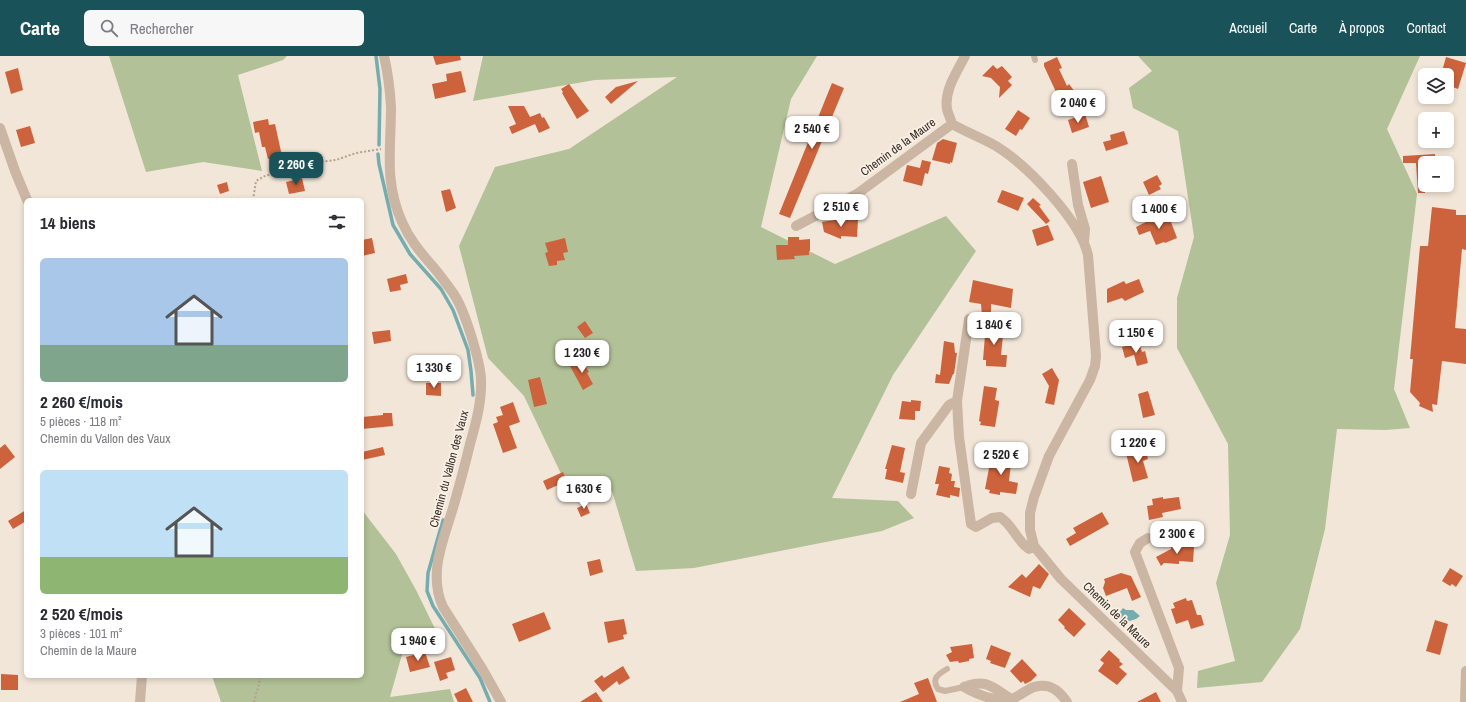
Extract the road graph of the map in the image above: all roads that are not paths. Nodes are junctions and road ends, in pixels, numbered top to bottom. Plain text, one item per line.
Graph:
1 (384, 56) edge
2 (965, 56) edge
3 (952, 124) junction
4 (0, 128) edge
5 (1072, 164) dead end
6 (27, 198) edge
7 (796, 226) dead end
8 (1084, 242) junction
9 (969, 319) dead end
10 (957, 401) junction
11 (911, 494) dead end
12 (1148, 538) dead end
13 (1034, 546) junction
14 (947, 669) dead end
15 (1466, 671) edge
16 (142, 678) edge
17 (964, 687) joint
18 (1177, 691) junction
19 (140, 702) edge
20 (501, 702) edge
21 (1067, 702) edge
22 (1182, 702) edge
23 (1465, 702) edge

1 - 20 street, Chemin du Vallon des Vaux
2 - 3 street, Chemin de la Maure
3 - 7 street, Chemin de la Maure
3 - 8 street, Chemin de la Maure
4 - 6 street
5 - 8 street
8 - 13 street, Chemin de la Maure
9 - 10 street, Chemin de la Maure
10 - 11 street
10 - 13 street, Chemin de la Maure
12 - 18 street
13 - 18 street, Chemin de la Maure
14 - 17 lane
15 - 23 street
16 - 19 street
17 - 21 street
18 - 22 street, Chemin de la Maure

